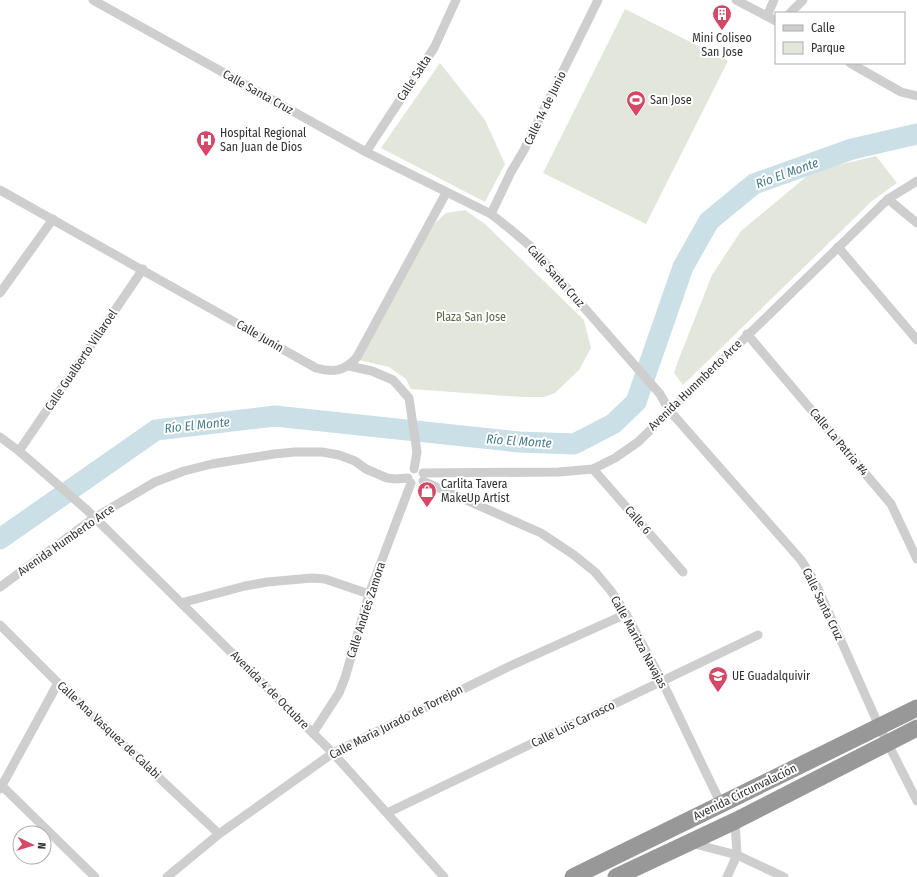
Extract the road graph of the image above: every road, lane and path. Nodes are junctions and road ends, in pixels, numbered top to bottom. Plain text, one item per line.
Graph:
1 (93, 0) edge
2 (456, 0) edge
3 (598, 0) edge
4 (736, 0) edge
5 (774, 0) edge
6 (803, 0) edge
7 (791, 12) edge
8 (767, 16) junction
9 (775, 20) edge
10 (852, 64) edge
11 (917, 96) edge
12 (366, 152) junction
13 (917, 181) edge
14 (0, 190) edge
15 (446, 193) junction
16 (888, 199) junction
17 (491, 214) junction
18 (53, 219) junction
19 (917, 223) edge
20 (838, 247) junction
21 (143, 269) junction
22 (0, 293) edge
23 (747, 334) junction
24 (917, 340) edge
25 (349, 366) junction
26 (670, 410) junction
27 (0, 437) edge
28 (19, 451) junction
29 (414, 469) junction
30 (593, 469) junction
31 (423, 477) junction
32 (409, 481) junction
33 (91, 514) junction
34 (917, 559) edge
35 (683, 572) dead end
36 (0, 587) edge
37 (369, 594) junction
38 (181, 603) junction
39 (626, 614) junction
40 (0, 625) edge
41 (758, 635) dead end
42 (662, 681) junction
43 (58, 683) junction
44 (917, 708) edge
45 (879, 726) junction
46 (917, 728) edge
47 (313, 733) junction
48 (887, 743) junction
49 (333, 752) junction
50 (1, 787) edge
51 (917, 801) edge
52 (721, 804) junction
53 (387, 813) junction
54 (735, 821) junction
55 (219, 834) junction
56 (690, 842) junction
57 (737, 855) junction
58 (95, 877) edge
59 (167, 877) edge
60 (444, 877) edge
61 (573, 877) edge
62 (616, 877) edge
63 (727, 877) edge
64 (784, 877) edge

1 - 12 street, Calle Santa Cruz
2 - 12 street, Calle Salta
3 - 17 street, Calle 14 de Junio
4 - 8 street
5 - 8 street
6 - 7 street
8 - 9 street
10 - 11 street
12 - 15 street, Calle Santa Cruz
13 - 16 street, Avenida Hummberto Arce
14 - 18 street, Calle Junin
15 - 17 street, Calle Santa Cruz
15 - 25 street
16 - 19 street
16 - 20 street, Avenida Hummberto Arce
17 - 26 street, Calle Santa Cruz
18 - 21 street, Calle Junin
18 - 22 street
20 - 23 street, Avenida Hummberto Arce
20 - 24 street
21 - 25 street, Calle Junin
21 - 28 street, Calle Gualberto Villaroel
23 - 26 street, Avenida Hummberto Arce
23 - 34 street, Calle La Patria #4
25 - 29 street
26 - 30 street, Avenida Hummberto Arce
26 - 45 street, Calle Santa Cruz
27 - 28 street, Avenida 4 de Octubre
28 - 33 street, Avenida 4 de Octubre
29 - 31 street
29 - 32 street
30 - 31 street, Avenida Hummberto Arce
30 - 35 street, Calle 6
31 - 32 street
31 - 39 street, Calle Maritza Navajas
32 - 33 street, Avenida Humberto Arce
32 - 37 street, Calle Andrés Zamora
33 - 36 street, Avenida Humberto Arce
33 - 38 street, Avenida 4 de Octubre
37 - 38 street
37 - 47 street, Calle Andrés Zamora
38 - 47 street, Avenida 4 de Octubre
39 - 42 street, Calle Maritza Navajas
39 - 49 street, Calle Maria Jurado de Torrejon
40 - 43 street, Calle Ana Vasquez de Calabi
41 - 42 street, Calle Luis Carrasco
42 - 52 street, Calle Maritza Navajas
42 - 53 street, Calle Luis Carrasco
43 - 50 street
43 - 55 street, Calle Ana Vasquez de Calabi
44 - 45 highway, Avenida Circunvalación
45 - 48 street, Calle Santa Cruz
45 - 52 highway, Avenida Circunvalación
46 - 48 highway, Avenida Circunvalación
47 - 49 street, Avenida 4 de Octubre
48 - 51 street, Calle Santa Cruz
48 - 54 highway, Avenida Circunvalación
49 - 53 street, Avenida 4 de Octubre
49 - 55 street, Calle Maria Jurado de Torrejon
50 - 58 street
52 - 61 highway, Avenida Circunvalación
53 - 60 street, Avenida 4 de Octubre
54 - 56 highway, Avenida Circunvalación
54 - 57 street
55 - 59 street, Calle Maria Jurado de Torrejon
56 - 57 street
56 - 62 highway, Avenida Circunvalación
57 - 63 street
57 - 64 street

